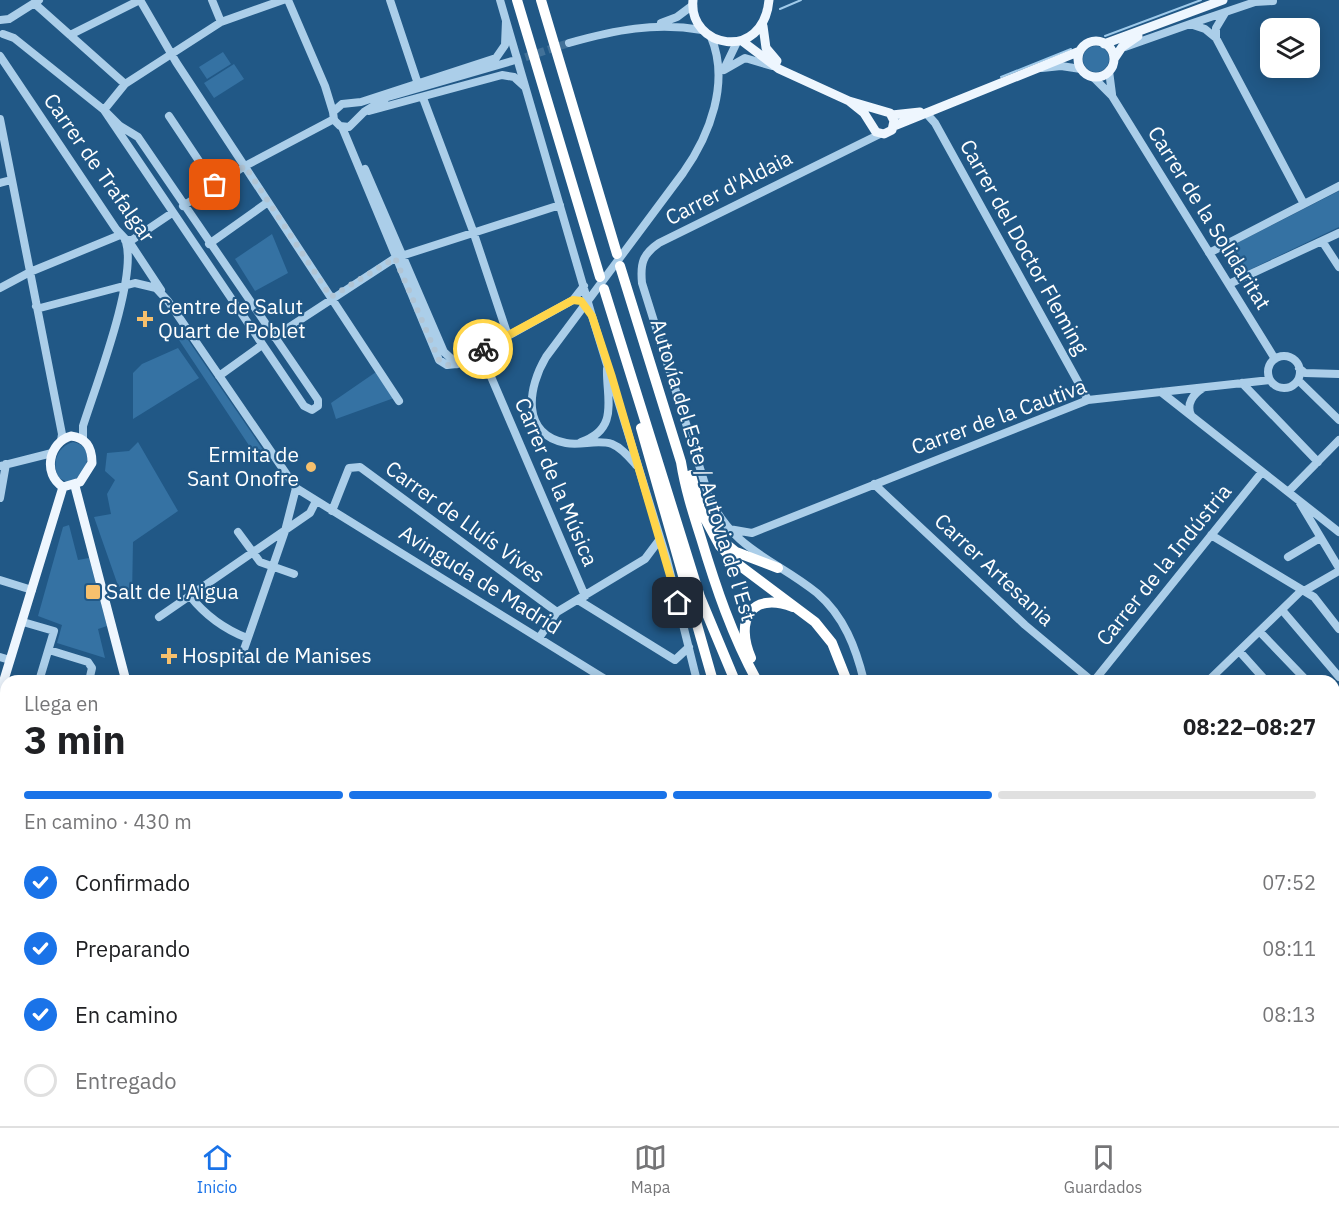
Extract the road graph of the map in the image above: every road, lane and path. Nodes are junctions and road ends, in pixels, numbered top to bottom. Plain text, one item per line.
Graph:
1 (140, 0) edge
2 (212, 0) edge
3 (283, 0) edge
4 (288, 0) edge
5 (390, 0) edge
6 (500, 0) edge
7 (517, 0) edge
8 (541, 0) edge
9 (548, 0) edge
10 (769, 0) edge
11 (1223, 0) edge
12 (1273, 1) edge
13 (37, 2) edge
14 (693, 3) edge
15 (1225, 12) junction
16 (0, 20) edge
17 (506, 20) junction
18 (221, 22) junction
19 (1190, 24) junction
20 (656, 25) junction
21 (763, 26) junction
22 (1148, 29) junction
23 (702, 30) junction
24 (70, 35) junction
25 (711, 37) junction
26 (2, 38) edge
27 (1216, 38) junction
28 (740, 41) junction
29 (569, 43) tunnel mouth
30 (556, 44) junction
31 (1104, 44) junction
32 (1122, 47) junction
33 (1080, 51) junction
34 (173, 52) junction
35 (0, 56) edge
36 (1113, 59) junction
37 (512, 61) tunnel mouth
38 (1041, 68) junction
39 (779, 69) junction
40 (1081, 69) junction
41 (724, 70) junction
42 (1109, 71) junction
43 (792, 75) junction
44 (1093, 77) junction
45 (417, 81) junction
46 (125, 84) junction
47 (326, 86) junction
48 (526, 88) junction
49 (716, 94) junction
50 (1112, 96) junction
51 (423, 98) junction
52 (385, 99) junction
53 (849, 101) junction
54 (361, 102) junction
55 (344, 103) junction
56 (104, 110) junction
57 (880, 111) junction
58 (364, 112) junction
59 (928, 112) junction
60 (169, 116) dead end
61 (334, 116) junction
62 (892, 116) junction
63 (0, 119) edge
64 (354, 123) junction
65 (894, 126) junction
66 (342, 127) junction
67 (874, 128) junction
68 (245, 166) junction
69 (11, 180) junction
70 (0, 183) edge
71 (215, 185) junction
72 (1339, 186) edge
73 (268, 202) junction
74 (1304, 204) junction
75 (560, 205) junction
76 (183, 206) junction
77 (172, 213) junction
78 (473, 231) junction
79 (1339, 233) edge
80 (123, 238) junction
81 (1322, 241) junction
82 (209, 244) junction
83 (1226, 244) junction
84 (1209, 253) junction
85 (617, 254) dead end
86 (399, 257) junction
87 (620, 266) dead end
88 (1339, 267) edge
89 (30, 272) junction
90 (600, 277) dead end
91 (1244, 277) junction
92 (1228, 284) junction
93 (126, 285) junction
94 (141, 285) junction
95 (584, 286) junction
96 (0, 288) edge
97 (604, 289) dead end
98 (331, 297) junction
99 (122, 300) junction
100 (573, 300) junction
101 (168, 302) junction
102 (36, 306) junction
103 (592, 316) junction
104 (508, 336) junction
105 (274, 337) junction
106 (262, 345) junction
107 (480, 351) junction
108 (1275, 359) junction
109 (607, 367) junction
110 (1299, 374) junction
111 (1339, 374) edge
112 (219, 376) junction
113 (1270, 380) junction
114 (1242, 383) junction
115 (1204, 387) junction
116 (1161, 392) junction
117 (1088, 400) junction
118 (399, 401) dead end
119 (640, 410) junction
120 (1192, 417) junction
121 (1339, 420) edge
122 (83, 440) junction
123 (1339, 440) edge
124 (61, 441) junction
125 (572, 444) junction
126 (52, 453) junction
127 (681, 462) junction
128 (1318, 462) junction
129 (3, 465) edge
130 (639, 469) junction
131 (1262, 472) junction
132 (691, 475) junction
133 (2, 476) edge
134 (874, 484) junction
135 (75, 486) junction
136 (63, 487) junction
137 (296, 488) junction
138 (1288, 492) junction
139 (0, 498) edge
140 (1297, 499) junction
141 (316, 501) junction
142 (332, 511) junction
143 (1324, 520) junction
144 (1313, 527) junction
145 (726, 528) junction
146 (285, 531) junction
147 (238, 532) dead end
148 (1339, 532) edge
149 (752, 533) junction
150 (1210, 535) junction
151 (1320, 537) junction
152 (660, 539) junction
153 (253, 553) junction
154 (757, 553) junction
155 (1288, 557) dead end
156 (272, 567) junction
157 (778, 568) junction
158 (1339, 569) edge
159 (294, 574) dead end
160 (0, 580) edge
161 (32, 590) junction
162 (1303, 591) junction
163 (190, 596) junction
164 (581, 598) junction
165 (799, 610) junction
166 (1282, 610) junction
167 (557, 612) junction
168 (159, 617) dead end
169 (22, 622) junction
170 (1339, 629) edge
171 (1260, 632) junction
172 (247, 638) junction
173 (539, 638) junction
174 (689, 647) junction
175 (49, 650) junction
176 (1240, 652) junction
177 (0, 657) edge
178 (241, 658) dead end
179 (10, 660) junction
180 (5, 675) edge
181 (41, 675) edge
182 (90, 675) edge
183 (124, 675) edge
184 (598, 675) edge
185 (696, 675) edge
186 (711, 675) edge
187 (732, 675) edge
188 (753, 675) edge
189 (754, 675) edge
190 (845, 675) edge
191 (862, 675) edge
192 (1086, 675) edge
193 (1098, 675) edge
194 (1217, 675) edge
195 (1261, 675) edge
196 (1300, 675) edge
197 (1337, 675) edge

1 - 24 street
1 - 34 street
2 - 18 street
3 - 18 street
4 - 47 street
5 - 45 street
6 - 17 street
7 - 90 highway
8 - 30 highway
9 - 30 highway
10 - 21 main road
11 - 22 main road
12 - 15 street
13 - 16 street
13 - 24 street
14 - 20 street
14 - 23 main road
15 - 19 street
15 - 27 street
16 - 26 street
17 - 45 street
17 - 48 street
18 - 34 street
19 - 27 street
19 - 32 street
20 - 23 street
20 - 29 street
21 - 28 main road
21 - 43 main road
22 - 31 main road
22 - 32 main road
23 - 25 main road
24 - 46 street
25 - 28 main road
25 - 49 street
26 - 56 street
27 - 74 street
28 - 39 main road
28 - 41 street
30 - 85 highway
31 - 33 main road
31 - 36 main road
32 - 36 main road
33 - 38 main road
33 - 40 main road
34 - 46 street
34 - 68 street
35 - 80 street, Carrer de Trafalgar
36 - 42 main road
37 - 52 street
38 - 40 street
38 - 59 main road
39 - 41 street
39 - 43 main road
40 - 44 main road
41 - 49 street
42 - 44 main road
42 - 50 street, Carrer de la Solidaritat
43 - 53 main road
44 - 50 street, Carrer de la Solidaritat
45 - 54 street
46 - 56 street
47 - 55 street
47 - 61 street
48 - 51 street
48 - 75 street
49 - 125 street
50 - 84 street, Carrer de la Solidaritat
51 - 58 street
51 - 78 street
52 - 54 street
52 - 58 street
53 - 57 main road
53 - 67 main road
54 - 55 street
55 - 61 street
55 - 64 street
56 - 76 street
56 - 77 street
57 - 62 main road
57 - 67 main road
58 - 64 street
59 - 62 main road
59 - 65 main road
59 - 117 street, Carrer del Doctor Fleming
60 - 71 street
61 - 66 street
61 - 68 street
62 - 65 main road
63 - 69 street
64 - 66 street
64 - 86 street
65 - 67 main road
66 - 86 street
67 - 145 street, Carrer d'Aldaia
68 - 71 street
68 - 73 street
69 - 70 street
69 - 89 street
71 - 76 street
72 - 74 street
73 - 82 street
73 - 98 street
74 - 83 street
75 - 78 street
75 - 95 street
76 - 82 street
77 - 80 street
77 - 106 street
78 - 86 street
78 - 104 street
79 - 81 street
80 - 89 street
80 - 93 street
80 - 101 street, Carrer de Trafalgar
81 - 88 street
81 - 91 street
82 - 105 street
83 - 84 street
83 - 91 street
84 - 92 street, Carrer de la Solidaritat
86 - 98 street
86 - 107 street
87 - 127 highway, Autovía del Este / Autovia de l'Est
89 - 96 street
89 - 102 street
91 - 92 street
92 - 108 street, Carrer de la Solidaritat
93 - 94 street, Carrer de Trafalgar
93 - 99 street
93 - 102 street, Carrer de Trafalgar
94 - 99 street
94 - 101 street, Carrer de Trafalgar
95 - 100 street
95 - 103 street
97 - 119 highway, Autovía del Este / Autovia de l'Est
98 - 105 street
98 - 118 street
99 - 122 street
100 - 103 street
100 - 104 street
101 - 112 street, Carrer de Trafalgar
102 - 124 street
103 - 109 street
104 - 107 street
105 - 106 street
106 - 112 street
107 - 164 street, Carrer de la Música
108 - 110 street
108 - 113 street
109 - 125 street
109 - 130 street
110 - 111 street
110 - 113 street
110 - 121 street
112 - 137 street, Carrer de Trafalgar
113 - 114 street, Carrer de la Cautiva
114 - 115 street, Carrer de la Cautiva
114 - 128 street
115 - 116 street, Carrer de la Cautiva
115 - 120 street
116 - 117 street, Carrer de la Cautiva
116 - 120 street
117 - 134 street, Carrer de la Cautiva
119 - 186 highway
119 - 187 highway, Autovía del Este / Autovia de l'Est
120 - 131 street
122 - 124 main road
122 - 135 main road
123 - 128 street
124 - 126 main road
125 - 130 street
126 - 129 street
126 - 136 main road
127 - 132 highway
127 - 188 highway, Autovía del Este / Autovia de l'Est
128 - 138 street
129 - 133 street
130 - 152 street
131 - 138 street
131 - 150 street, Carrer de la Indústria
132 - 157 highway
132 - 165 highway
133 - 139 street
134 - 149 street, Carrer de la Cautiva
134 - 192 street, Carrer Artesania
135 - 136 main road
135 - 183 main road
136 - 161 main road
137 - 141 street, Carrer de Trafalgar
137 - 146 street
138 - 140 street
140 - 143 street
140 - 144 street
141 - 142 street, Carrer de Trafalgar
141 - 146 street
142 - 167 street, Carrer de Lluís Vives
142 - 173 street, Avinguda de Madrid
143 - 144 street
143 - 148 street
144 - 151 street
145 - 149 street
145 - 154 street
146 - 153 street
146 - 156 street
147 - 153 street
149 - 154 street
150 - 162 street
150 - 193 street, Carrer de la Indústria
151 - 155 street
151 - 158 street
152 - 164 street
152 - 174 street
153 - 156 street
153 - 163 street
154 - 157 street
156 - 159 street
156 - 172 street
157 - 191 street
158 - 162 street
160 - 161 street
161 - 169 main road
162 - 166 street
162 - 170 street
163 - 168 street
163 - 172 street
164 - 167 street
164 - 174 street
165 - 189 highway
165 - 190 highway
166 - 171 street
166 - 197 street
167 - 173 street
169 - 175 street
169 - 179 main road
171 - 176 street
171 - 196 street
172 - 178 street
173 - 184 street, Avinguda de Madrid
174 - 185 street
175 - 181 street
175 - 182 street
176 - 194 street
176 - 195 street
177 - 179 street
179 - 180 main road

